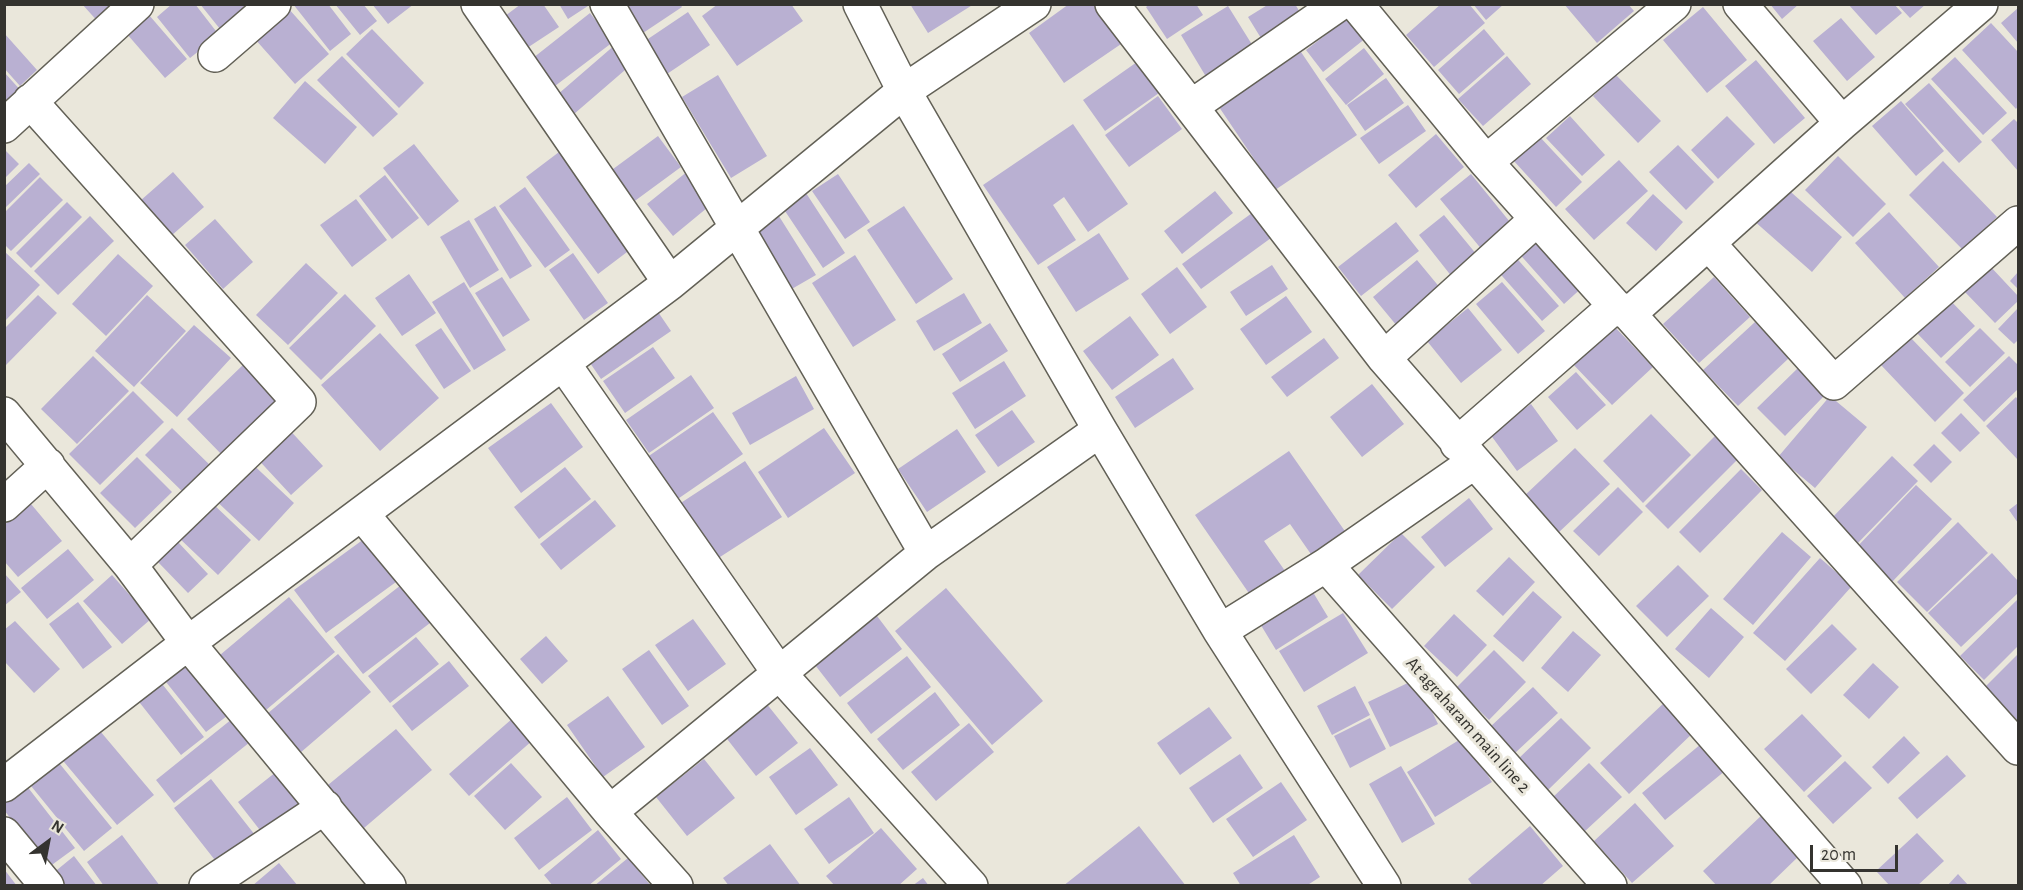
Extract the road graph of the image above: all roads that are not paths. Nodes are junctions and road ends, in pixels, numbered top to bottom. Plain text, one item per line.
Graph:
1 (137, 4) edge
2 (274, 4) edge
3 (607, 4) edge
4 (860, 4) edge
5 (1034, 4) edge
6 (1112, 4) edge
7 (1674, 4) edge
8 (1740, 4) edge
9 (1981, 4) edge
10 (486, 7) edge
11 (1360, 8) edge
12 (215, 55) dead end
13 (904, 92) junction
14 (30, 101) junction
15 (1192, 106) junction
16 (1842, 123) junction
17 (4, 126) edge
18 (1486, 162) junction
19 (1538, 219) junction
20 (2019, 223) edge
21 (737, 231) junction
22 (1708, 243) junction
23 (670, 283) junction
24 (1622, 310) junction
25 (1384, 358) junction
26 (563, 363) junction
27 (4, 414) edge
28 (1100, 430) junction
29 (1465, 453) junction
30 (48, 465) junction
31 (4, 505) edge
32 (362, 514) junction
33 (926, 553) junction
34 (130, 565) junction
35 (1326, 565) junction
36 (1220, 631) junction
37 (188, 643) junction
38 (779, 673) junction
39 (2019, 748) edge
40 (4, 785) edge
41 (325, 807) junction
42 (610, 812) junction
43 (4, 834) edge
44 (46, 885) edge
45 (206, 885) edge
46 (389, 885) edge
47 (676, 885) edge
48 (971, 885) edge
49 (1384, 885) edge
50 (1610, 885) edge
51 (1845, 885) edge

1 - 14 street
2 - 12 street
3 - 21 street
4 - 13 street
5 - 13 street
6 - 15 street
7 - 18 street
8 - 16 street
9 - 16 street
10 - 23 street
11 - 15 street
11 - 18 street
13 - 21 street
13 - 28 street
14 - 17 street
14 - 34 street
15 - 25 street
16 - 22 street
18 - 19 street
19 - 24 street
19 - 25 street
20 - 22 street
21 - 23 street
21 - 33 street
22 - 24 street
23 - 26 street
24 - 29 street
24 - 39 street
25 - 29 street
26 - 32 street
26 - 38 street
27 - 30 street
28 - 33 street
28 - 36 street
29 - 35 street
29 - 51 street
30 - 31 street
30 - 34 street
32 - 37 street
32 - 42 street
33 - 38 street
34 - 37 street
35 - 36 street
35 - 50 street, At agraharam main line 2
36 - 49 street
37 - 40 street
37 - 41 street
38 - 42 street
38 - 48 street
41 - 45 street
41 - 46 street
42 - 47 street
43 - 44 street

